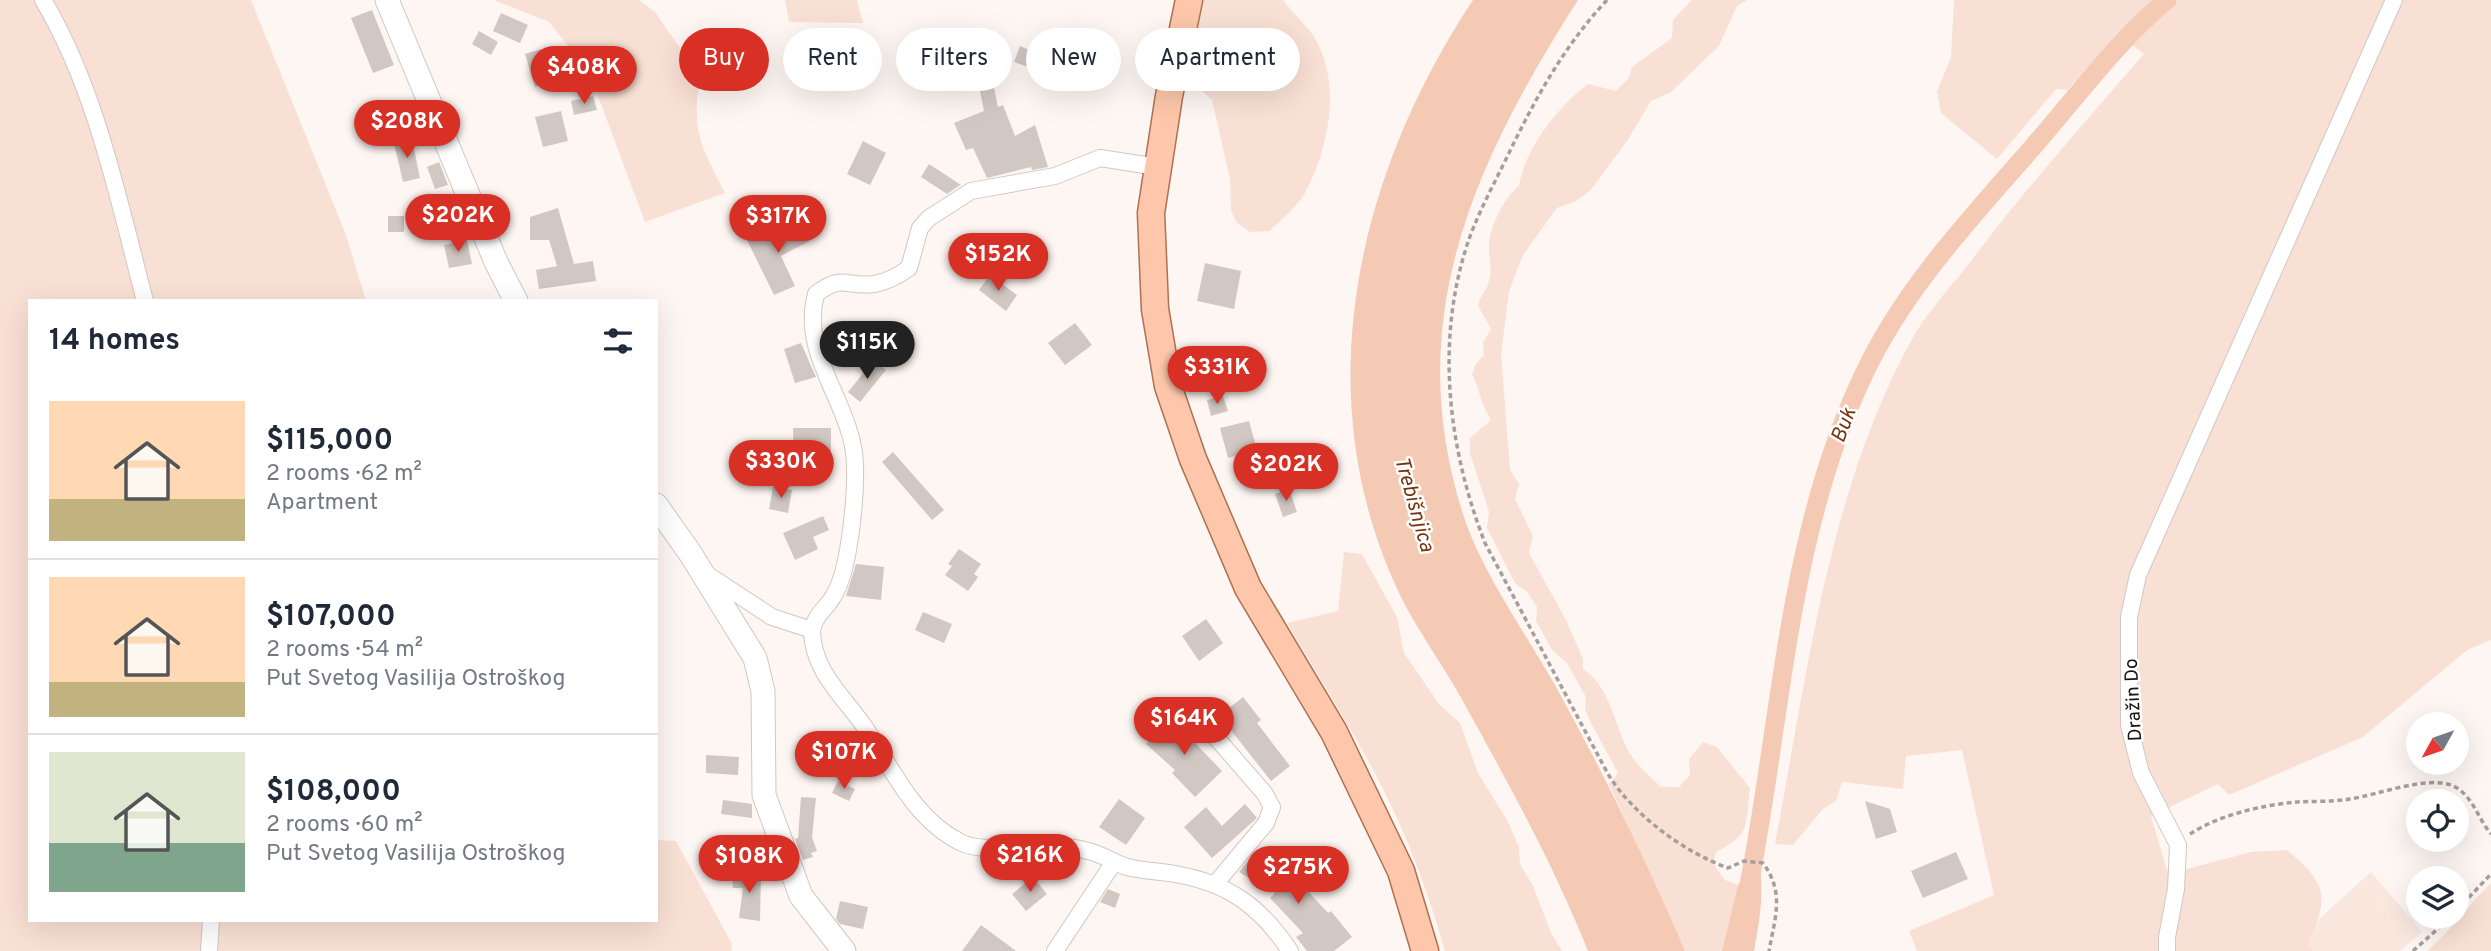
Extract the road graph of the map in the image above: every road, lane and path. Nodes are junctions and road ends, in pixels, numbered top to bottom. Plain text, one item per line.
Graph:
1 (43, 0) edge
2 (387, 0) edge
3 (1189, 0) edge
4 (1607, 0) edge
5 (2394, 0) edge
6 (1158, 166) junction
7 (144, 299) edge
8 (515, 299) edge
9 (658, 508) edge
10 (702, 572) junction
11 (812, 630) junction
12 (1200, 719) dead end
13 (2491, 834) edge
14 (2178, 845) junction
15 (1114, 862) junction
16 (2491, 874) edge
17 (1216, 883) junction
18 (2469, 897) edge
19 (211, 922) edge
20 (2438, 929) edge
21 (209, 951) edge
22 (844, 951) edge
23 (1055, 951) edge
24 (1290, 951) edge
25 (1424, 951) edge
26 (1769, 951) edge
27 (2167, 951) edge
28 (2413, 951) edge

1 - 7 street
2 - 8 street
3 - 6 main road
4 - 26 path
5 - 14 street, Dražin Do
6 - 11 street
6 - 25 main road
9 - 10 street
10 - 11 street
10 - 22 street
11 - 15 street
12 - 17 street
13 - 14 path
14 - 27 street, Dražin Do
15 - 17 street
15 - 23 street
16 - 18 path
17 - 24 street
19 - 21 street
20 - 28 path

